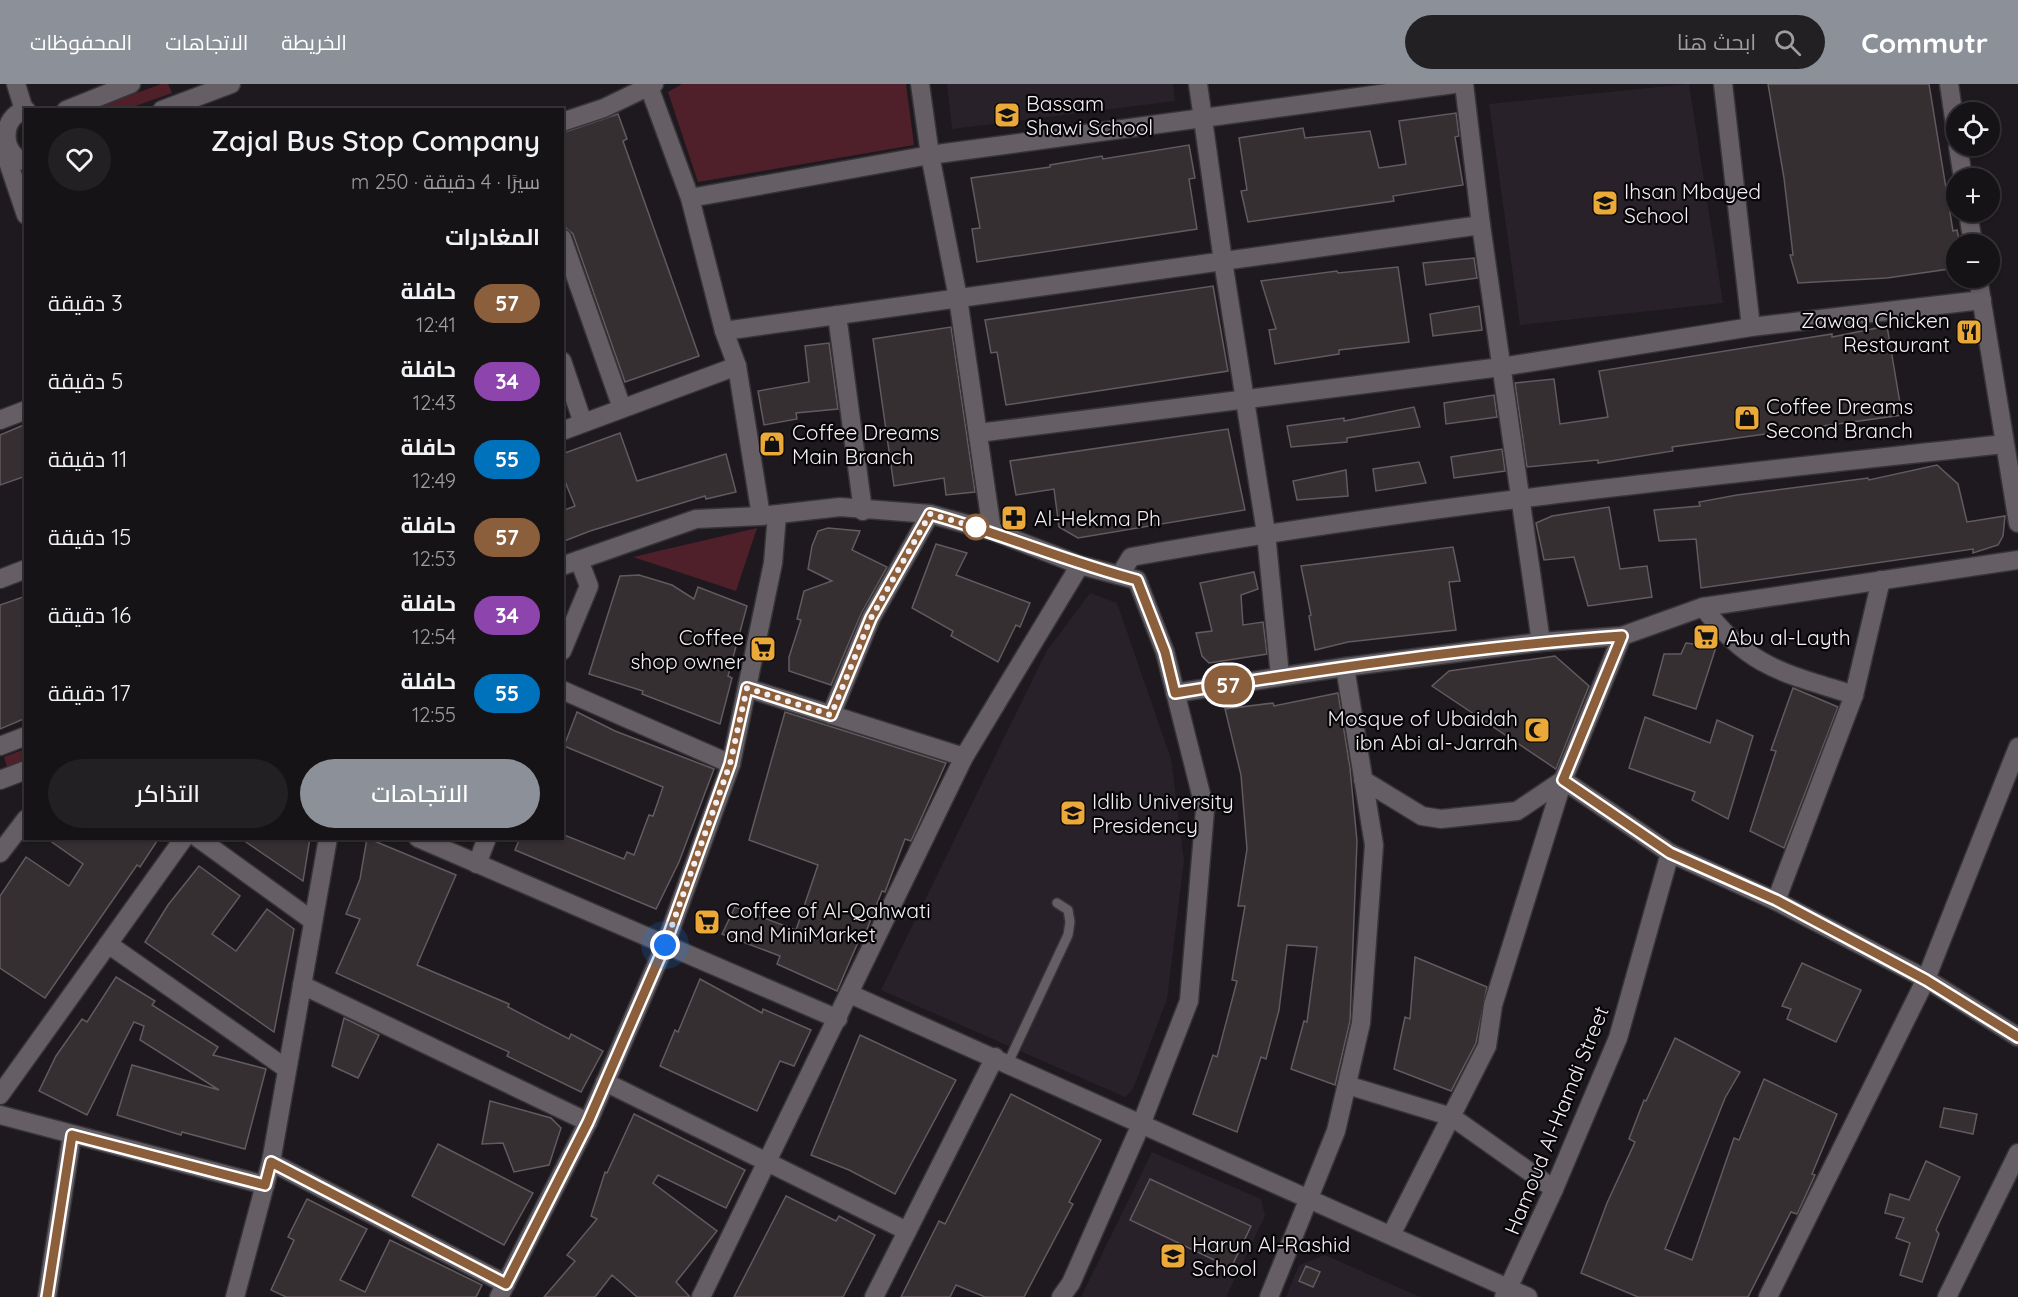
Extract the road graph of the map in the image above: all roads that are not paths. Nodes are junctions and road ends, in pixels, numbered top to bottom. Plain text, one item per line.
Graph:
1 (16, 84) edge
2 (130, 84) edge
3 (231, 84) edge
4 (921, 84) edge
5 (1198, 84) edge
6 (1454, 84) edge
7 (1464, 84) edge
8 (1723, 84) edge
9 (1949, 84) edge
10 (651, 85) edge
11 (1329, 93) edge
12 (1952, 102) edge
13 (24, 108) edge
14 (71, 108) edge
15 (167, 108) edge
16 (24, 110) edge
17 (1203, 119) junction
18 (564, 121) edge
19 (2, 141) edge
20 (930, 155) junction
21 (24, 162) edge
22 (690, 198) junction
23 (24, 209) edge
24 (1481, 225) junction
25 (564, 244) edge
26 (1223, 261) junction
27 (1980, 288) edge
28 (958, 298) junction
29 (1982, 300) junction
30 (837, 315) junction
31 (1751, 327) junction
32 (724, 331) junction
33 (737, 366) junction
34 (564, 367) edge
35 (1501, 367) junction
36 (1245, 399) junction
37 (622, 408) junction
38 (24, 411) edge
39 (0, 420) edge
40 (583, 423) junction
41 (564, 430) edge
42 (978, 433) junction
43 (2004, 444) junction
44 (1519, 498) junction
45 (863, 511) junction
46 (930, 514) junction
47 (769, 515) junction
48 (2018, 523) edge
49 (992, 531) junction
50 (1266, 532) junction
51 (2018, 560) edge
52 (571, 563) edge
53 (1080, 565) junction
54 (24, 570) edge
55 (1120, 575) junction
56 (0, 579) edge
57 (1881, 580) junction
58 (1702, 607) junction
59 (1622, 636) junction
60 (1541, 642) junction
61 (564, 646) edge
62 (1345, 667) junction
63 (1280, 676) junction
64 (747, 688) junction
65 (564, 691) edge
66 (1175, 693) junction
67 (1854, 695) junction
68 (831, 715) junction
69 (24, 737) edge
70 (0, 746) edge
71 (2018, 747) edge
72 (964, 757) junction
73 (730, 764) junction
74 (24, 771) edge
75 (0, 780) edge
76 (1363, 780) junction
77 (1563, 780) junction
78 (24, 822) edge
79 (183, 840) edge
80 (201, 840) edge
81 (328, 840) edge
82 (423, 840) edge
83 (486, 840) edge
84 (0, 853) edge
85 (1670, 853) junction
86 (477, 864) junction
87 (1776, 900) junction
88 (1057, 903) dead end
89 (313, 921) junction
90 (108, 944) junction
91 (665, 945) junction
92 (1926, 980) junction
93 (302, 985) junction
94 (850, 994) junction
95 (838, 1019) junction
96 (2018, 1037) edge
97 (1002, 1060) junction
98 (287, 1069) junction
99 (605, 1082) junction
100 (1347, 1085) junction
101 (0, 1095) edge
102 (0, 1115) edge
103 (1452, 1117) junction
104 (588, 1122) junction
105 (1142, 1122) junction
106 (72, 1135) junction
107 (2018, 1153) edge
108 (768, 1161) junction
109 (271, 1162) junction
110 (265, 1185) junction
111 (1554, 1189) junction
112 (1308, 1197) junction
113 (908, 1231) junction
114 (1391, 1235) junction
115 (503, 1291) edge
116 (1507, 1293) edge
117 (47, 1297) edge
118 (235, 1297) edge
119 (701, 1297) edge
120 (874, 1297) edge
121 (1061, 1297) edge
122 (1269, 1297) edge
123 (1528, 1297) edge
124 (1768, 1297) edge
125 (1947, 1297) edge

1 - 13 street
2 - 14 street
3 - 15 street
4 - 20 street
5 - 17 street
6 - 11 street
7 - 24 street
8 - 31 street
9 - 12 street
10 - 18 street
10 - 22 street
11 - 17 street
16 - 19 street
17 - 20 street
17 - 26 street
19 - 21 street
19 - 23 street
20 - 22 street
20 - 28 street
22 - 32 street
24 - 26 street
24 - 35 street
25 - 37 street
26 - 28 street
26 - 36 street
27 - 29 street
28 - 30 street
28 - 42 street
29 - 31 street
29 - 43 street
30 - 32 street
30 - 45 street
31 - 35 street
32 - 33 street
33 - 37 street
33 - 47 street
34 - 40 street
35 - 36 street
35 - 44 street
36 - 42 street
36 - 50 street
37 - 40 street
38 - 39 street
40 - 41 street
42 - 49 street
43 - 44 street
43 - 48 street
44 - 50 street
44 - 60 street
45 - 46 street
45 - 47 street
46 - 49 street
46 - 68 street
47 - 52 street
47 - 64 street
49 - 53 street
50 - 55 street
50 - 63 street
51 - 57 street
52 - 61 street
53 - 55 street
53 - 72 street
54 - 56 street
55 - 66 street
57 - 58 street
57 - 67 street
58 - 59 street
58 - 67 street
59 - 60 street
59 - 77 street
60 - 62 street
62 - 63 street
62 - 76 street
63 - 66 street
64 - 68 street
64 - 73 street
65 - 73 street
66 - 105 street
67 - 87 street
68 - 72 street
69 - 70 street
71 - 92 street
72 - 94 street
73 - 91 street
74 - 75 street
76 - 77 street
76 - 100 street
77 - 85 street
77 - 103 street
78 - 84 street
79 - 90 street
80 - 89 street
81 - 89 street
82 - 86 street
83 - 86 street
85 - 87 street
85 - 111 street, Hamoud Al-Hamdi Street
86 - 91 street
87 - 92 street
88 - 97 lane
89 - 93 street
90 - 98 street
90 - 101 street
91 - 95 street
91 - 99 street
92 - 96 street
92 - 124 street
93 - 98 street
93 - 104 street
94 - 95 street
94 - 97 street
95 - 108 street
97 - 105 street
97 - 113 street
98 - 109 street
99 - 104 street
99 - 108 street
100 - 103 street
100 - 112 street
102 - 106 street
103 - 111 street
103 - 114 street
104 - 115 street
105 - 112 street
105 - 121 street
106 - 110 street
106 - 117 street
107 - 125 street
108 - 113 street
108 - 119 street
109 - 110 street
109 - 115 street
110 - 118 street
111 - 116 street, Hamoud Al-Hamdi Street
112 - 114 street
112 - 122 street
113 - 120 street
114 - 116 street
116 - 123 street

